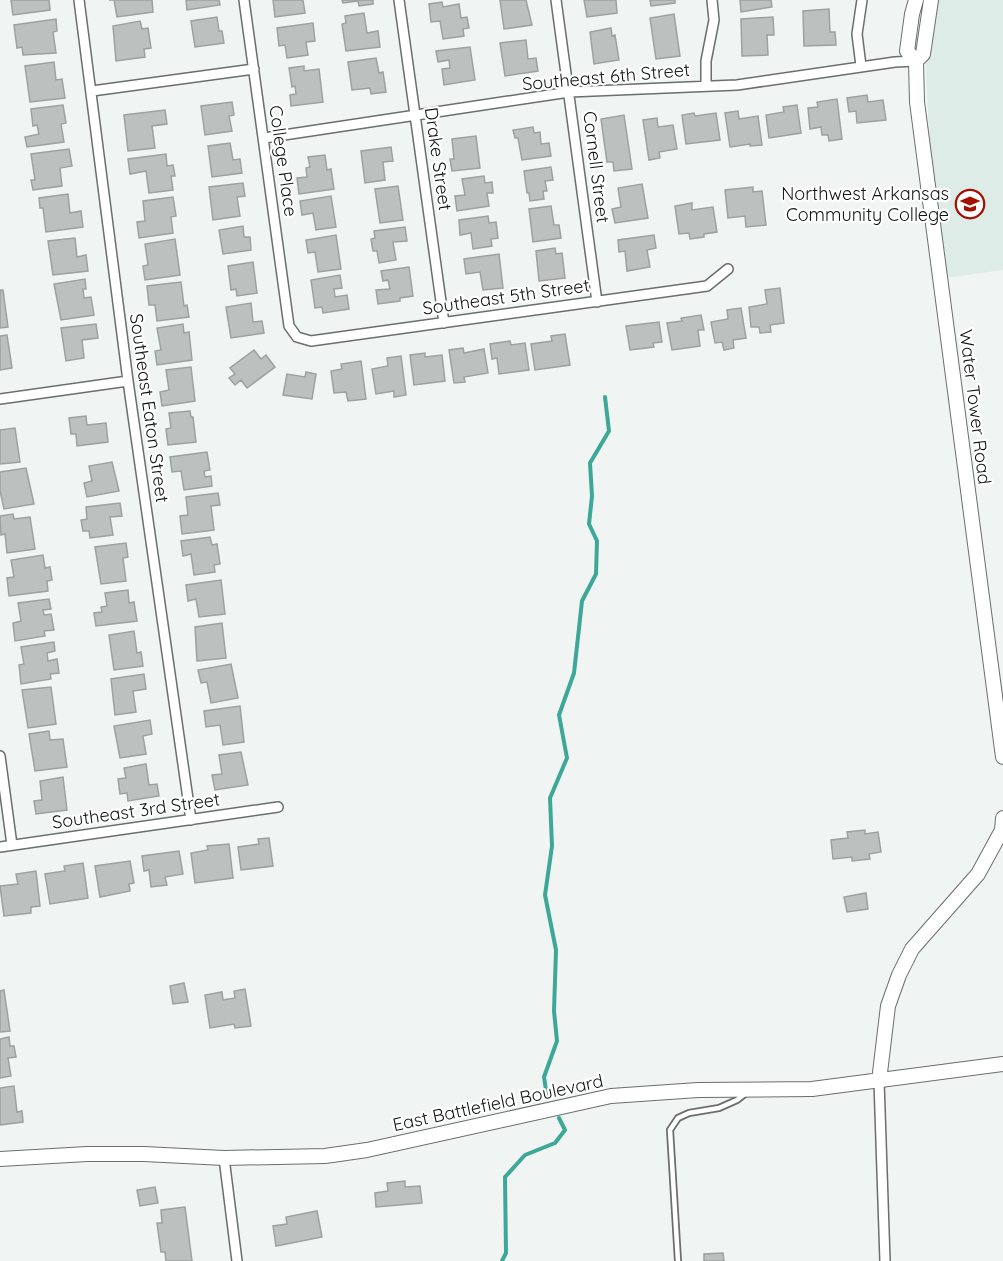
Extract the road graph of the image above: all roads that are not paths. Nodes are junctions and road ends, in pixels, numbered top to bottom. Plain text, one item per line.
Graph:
1 (79, 0) edge
2 (244, 0) edge
3 (399, 0) edge
4 (556, 0) edge
5 (712, 0) edge
6 (862, 0) edge
7 (916, 0) edge
8 (931, 0) edge
9 (916, 61) junction
10 (861, 66) junction
11 (254, 69) junction
12 (706, 85) junction
13 (92, 91) junction
14 (569, 92) junction
15 (416, 116) junction
16 (264, 138) junction
17 (728, 269) dead end
18 (597, 302) junction
19 (444, 323) junction
20 (290, 326) joint
21 (128, 381) junction
22 (0, 399) edge
23 (0, 756) edge
24 (1003, 757) edge
25 (278, 807) dead end
26 (1003, 818) edge
27 (191, 820) junction
28 (12, 845) junction
29 (0, 847) edge
30 (1003, 1064) edge
31 (879, 1081) junction
32 (748, 1091) junction
33 (224, 1158) junction
34 (0, 1159) edge
35 (237, 1261) edge
36 (678, 1261) edge
37 (885, 1261) edge

1 - 13 street, Southeast Eaton Street
2 - 11 street, College Place
3 - 15 street, Drake Street
4 - 14 street, Cornell Street
5 - 12 street
6 - 10 street
7 - 9 street, Water Tower Road
8 - 9 street, Water Tower Road
9 - 10 street, Southeast 6th Street
9 - 24 street, Water Tower Road
10 - 12 street, Southeast 6th Street
11 - 13 street
11 - 16 street, College Place
12 - 14 street, Southeast 6th Street
13 - 21 street, Southeast Eaton Street
14 - 15 street, Southeast 6th Street
14 - 18 street, Cornell Street
15 - 16 street, Southeast 6th Street
15 - 19 street, Drake Street
16 - 20 street, College Place
17 - 18 street, Southeast 5th Street
18 - 19 street, Southeast 5th Street
19 - 20 street, Southeast 5th Street
21 - 22 street
21 - 27 street, Southeast Eaton Street
23 - 28 street
25 - 27 street, Southeast 3rd Street
26 - 31 street
27 - 28 street, Southeast 3rd Street
28 - 29 street, Southeast 3rd Street
30 - 31 street, East Battlefield Boulevard
31 - 32 street, East Battlefield Boulevard
31 - 37 street
32 - 33 street, East Battlefield Boulevard
32 - 36 lane
33 - 34 street, East Battlefield Boulevard
33 - 35 street

